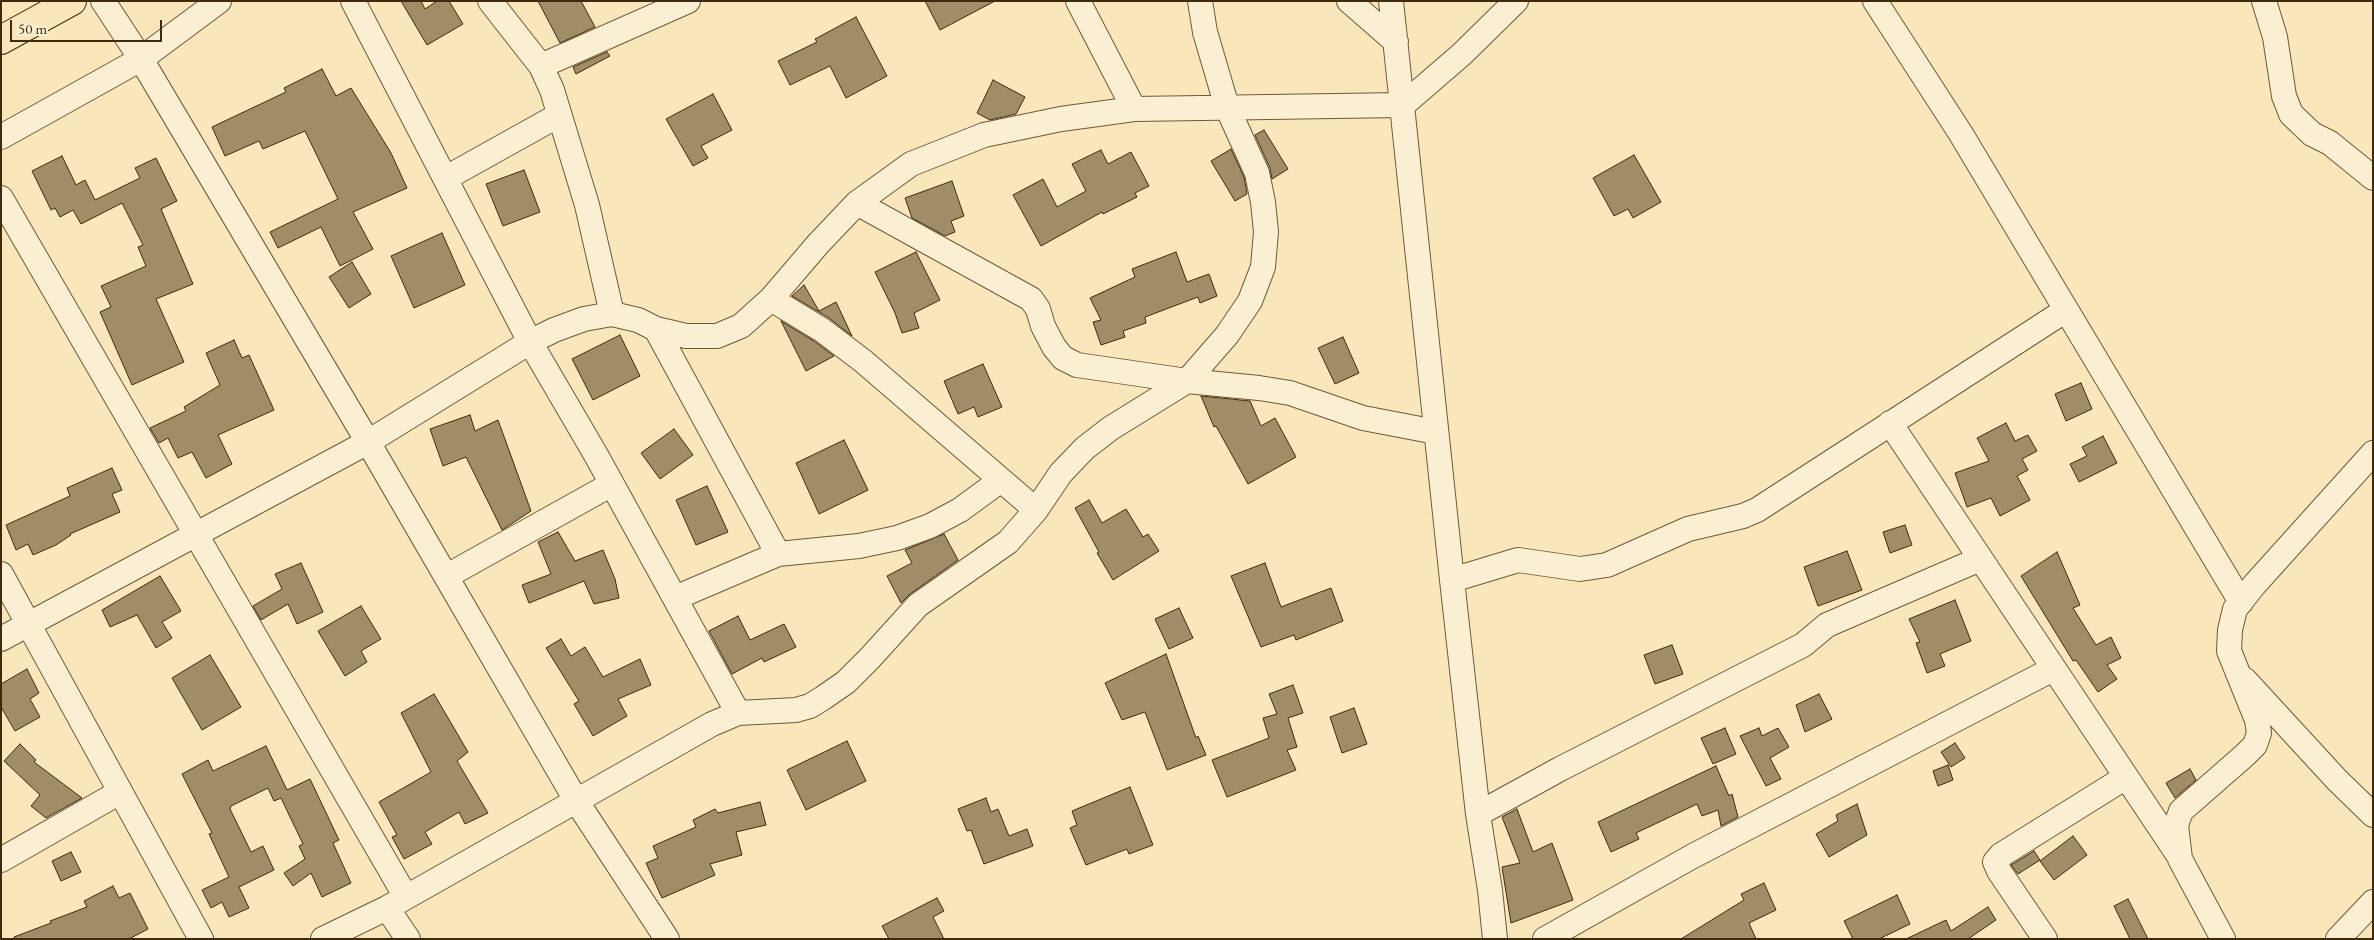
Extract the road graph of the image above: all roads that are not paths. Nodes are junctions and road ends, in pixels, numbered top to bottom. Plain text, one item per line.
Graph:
1 (72, 1) edge
2 (103, 1) edge
3 (219, 1) edge
4 (353, 1) edge
5 (490, 1) edge
6 (688, 1) edge
7 (1078, 1) edge
8 (1200, 1) edge
9 (1349, 1) edge
10 (1392, 1) edge
11 (1516, 1) edge
12 (1875, 1) edge
13 (2264, 1) edge
14 (1, 40) edge
15 (1396, 42) junction
16 (141, 59) junction
17 (541, 66) junction
18 (1402, 105) junction
19 (1227, 107) junction
20 (1134, 109) junction
21 (559, 115) junction
22 (1, 138) edge
23 (446, 178) junction
24 (2373, 178) edge
25 (1, 198) edge
26 (857, 202) junction
27 (771, 299) junction
28 (2066, 310) junction
29 (612, 314) junction
30 (656, 328) junction
31 (530, 342) junction
32 (1187, 381) junction
33 (1890, 424) junction
34 (1436, 432) junction
35 (368, 442) junction
36 (2373, 454) edge
37 (1001, 480) junction
38 (612, 484) junction
39 (1036, 510) junction
40 (196, 536) junction
41 (778, 554) junction
42 (1980, 560) junction
43 (1, 574) edge
44 (447, 576) junction
45 (1452, 580) junction
46 (675, 598) junction
47 (2241, 602) junction
48 (28, 624) junction
49 (1, 639) edge
50 (2234, 667) junction
51 (2053, 669) junction
52 (738, 713) junction
53 (2126, 777) junction
54 (120, 792) junction
55 (578, 802) junction
56 (1478, 814) junction
57 (2373, 815) edge
58 (2180, 859) junction
59 (1, 860) edge
60 (397, 902) junction
61 (2373, 902) edge
62 (201, 939) edge
63 (323, 939) edge
64 (408, 939) edge
65 (667, 939) edge
66 (1495, 939) edge
67 (1545, 939) edge
68 (2045, 939) edge
69 (2223, 939) edge
70 (2338, 939) edge

1 - 14 highway
2 - 16 street
3 - 16 street
4 - 23 street
5 - 17 street
6 - 17 street
7 - 20 street
8 - 19 street
9 - 15 street
10 - 15 street
11 - 18 street
12 - 28 street
13 - 24 street
15 - 18 street
16 - 22 street
16 - 35 street
17 - 21 street
18 - 19 street
18 - 34 street
19 - 20 street
19 - 32 street
20 - 26 street
21 - 23 street
21 - 29 street
23 - 31 street
25 - 40 street
26 - 27 street
26 - 32 street
27 - 30 street
27 - 37 street
28 - 33 street
28 - 47 street
29 - 30 street
29 - 31 street
30 - 41 street
31 - 35 street
31 - 38 street
32 - 34 street
32 - 39 street
33 - 42 street
33 - 45 street
34 - 45 street
35 - 40 street
35 - 44 street
36 - 47 street
37 - 39 street
37 - 41 street
38 - 44 street
38 - 46 street
39 - 52 street
40 - 48 street
40 - 60 street
41 - 46 street
42 - 51 street
42 - 56 street
43 - 48 street
44 - 55 street
45 - 56 street
46 - 52 street
47 - 50 street
48 - 49 street
48 - 54 street
50 - 57 street
50 - 58 street
51 - 53 street
51 - 67 street
52 - 55 street
53 - 58 street
53 - 68 street
54 - 59 street
54 - 62 street
55 - 60 street
55 - 65 street
56 - 66 street
58 - 69 street
60 - 63 street
60 - 64 street
61 - 70 street

